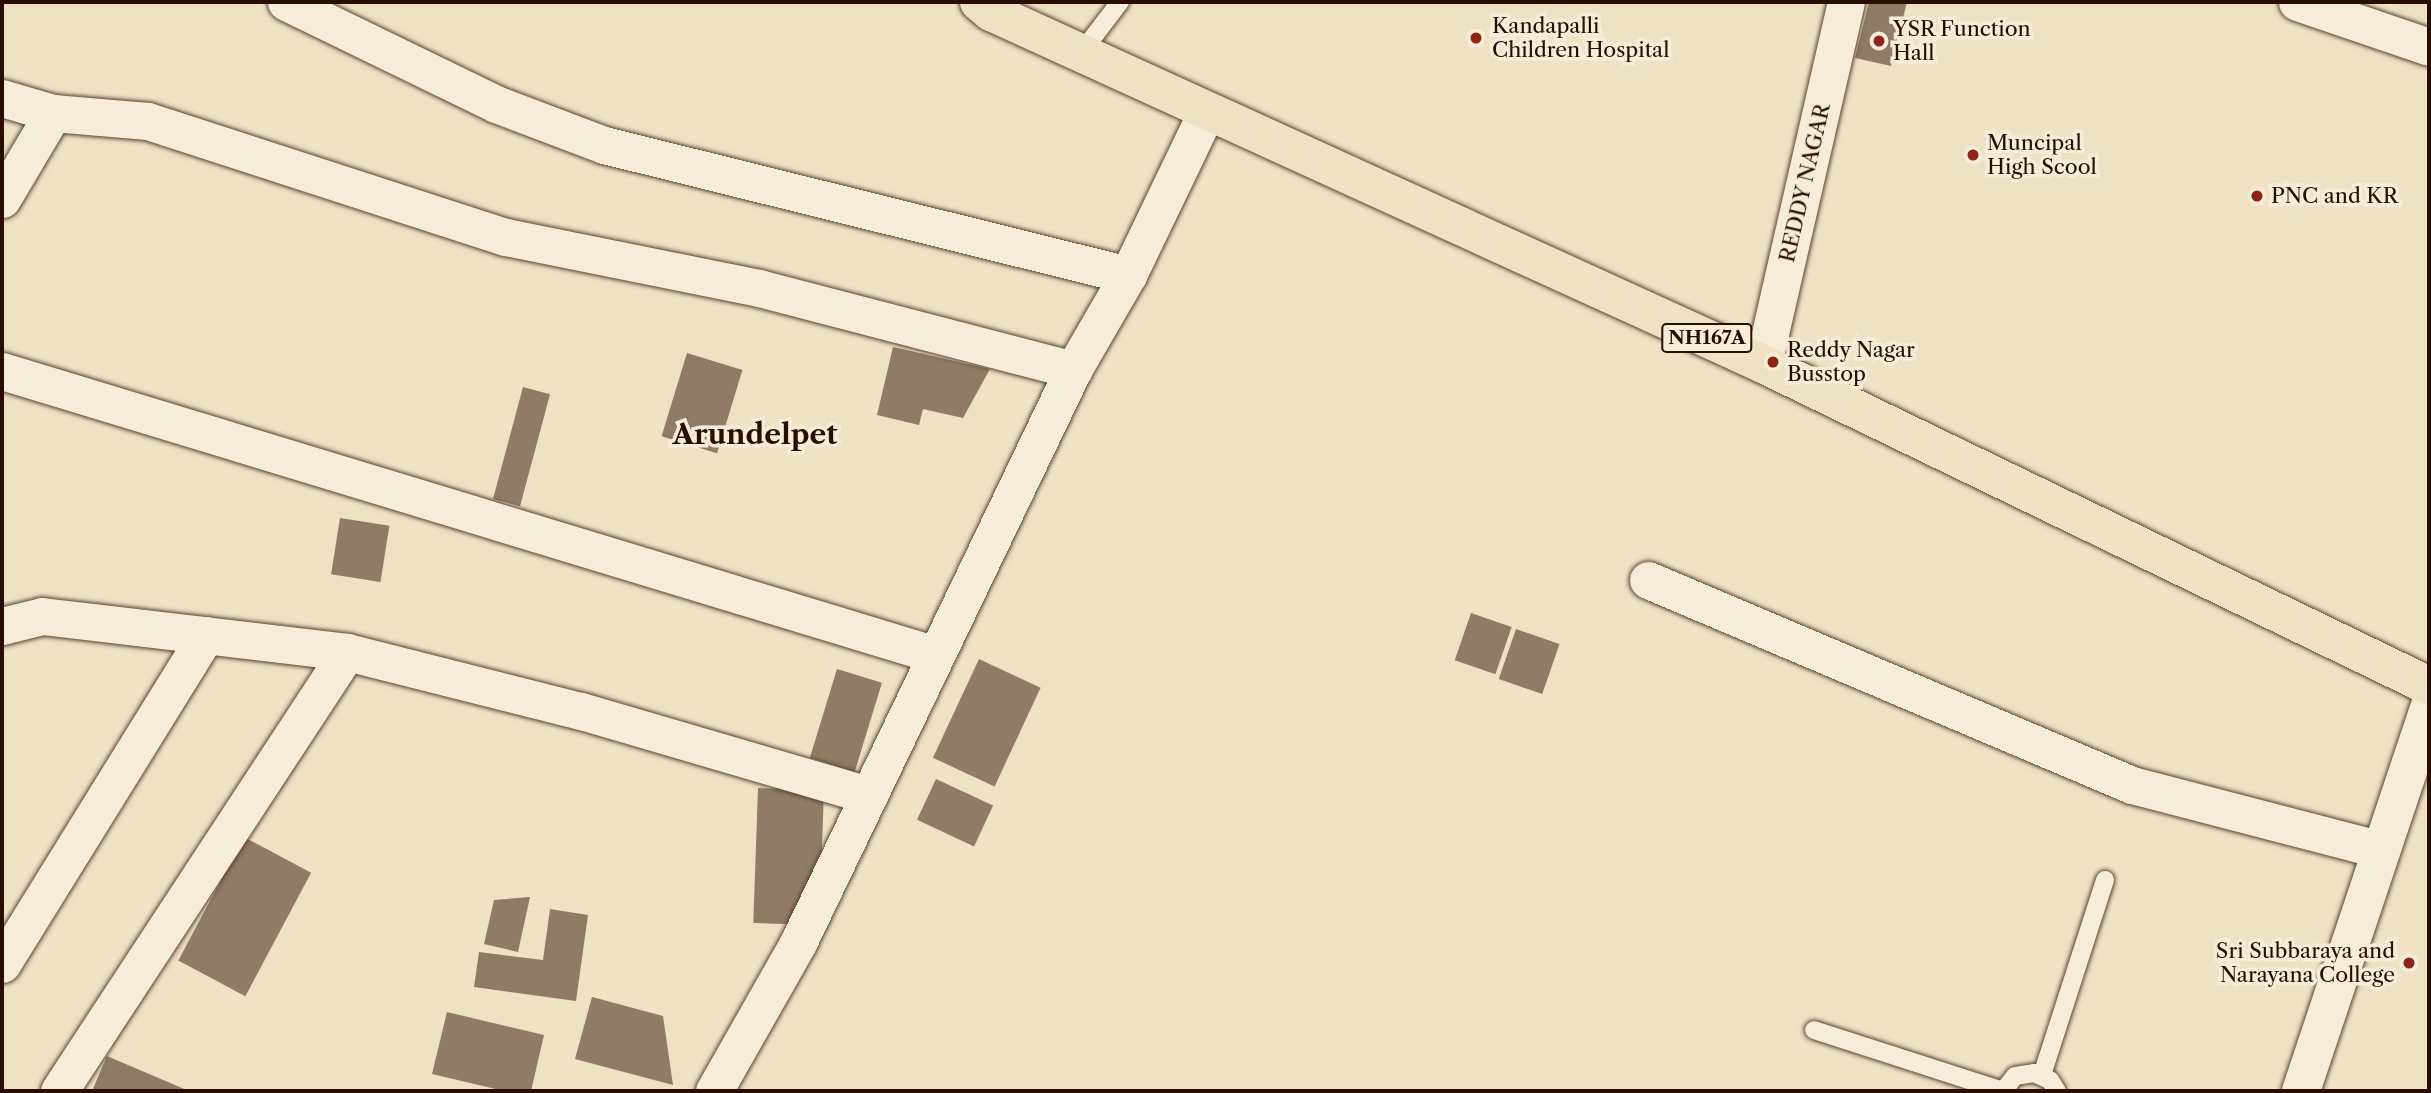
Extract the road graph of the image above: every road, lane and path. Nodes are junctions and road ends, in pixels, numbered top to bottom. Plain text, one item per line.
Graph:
1 (286, 2) edge
2 (979, 2) edge
3 (1120, 2) edge
4 (1846, 2) edge
5 (2297, 2) edge
6 (2429, 47) edge
7 (1081, 53) junction
8 (2, 98) edge
9 (1206, 111) junction
10 (52, 113) junction
11 (2, 199) edge
12 (1128, 275) junction
13 (1763, 364) junction
14 (1073, 370) junction
15 (2, 371) edge
16 (1648, 580) dead end
17 (2, 626) edge
18 (206, 635) junction
19 (347, 652) junction
20 (936, 655) junction
21 (2429, 686) edge
22 (2429, 708) edge
23 (869, 795) junction
24 (2381, 850) junction
25 (2105, 880) dead end
26 (2, 964) edge
27 (1814, 1030) dead end
28 (2042, 1075) junction
29 (59, 1091) edge
30 (715, 1091) edge
31 (2003, 1091) edge
32 (2057, 1091) edge
33 (2301, 1091) edge

1 - 12 street
2 - 7 highway, NH167A
3 - 7 lane
4 - 13 street, REDDY NAGAR
5 - 6 street
7 - 9 highway, NH167A
8 - 10 street
9 - 12 street
9 - 13 highway, NH167A
10 - 11 street
10 - 14 street
12 - 14 street
13 - 21 highway, NH167A
14 - 20 street
15 - 20 street
16 - 24 street
17 - 18 street
18 - 19 street
18 - 26 street
19 - 23 street
19 - 29 street
20 - 23 street
22 - 24 main road
23 - 30 street
24 - 33 main road
25 - 28 lane
27 - 31 lane
28 - 31 lane
28 - 32 lane

